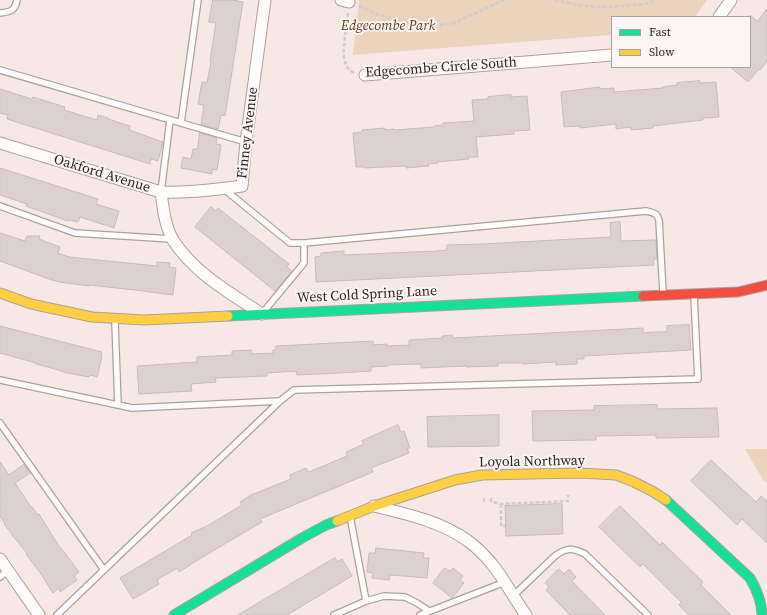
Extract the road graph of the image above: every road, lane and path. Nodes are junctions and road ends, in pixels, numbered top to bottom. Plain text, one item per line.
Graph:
1 (17, 0) edge
2 (198, 0) edge
3 (265, 0) edge
4 (504, 0) edge
5 (555, 0) edge
6 (576, 0) edge
7 (657, 0) edge
8 (731, 0) edge
9 (347, 1) edge
10 (580, 5) junction
11 (0, 13) edge
12 (720, 16) edge
13 (611, 55) edge
14 (0, 70) edge
15 (365, 75) joint
16 (170, 120) junction
17 (181, 123) junction
18 (246, 142) junction
19 (0, 143) edge
20 (223, 188) junction
21 (161, 192) junction
22 (0, 206) edge
23 (173, 239) junction
24 (304, 243) junction
25 (767, 285) edge
26 (738, 292) junction
27 (0, 293) edge
28 (693, 294) junction
29 (663, 295) junction
30 (762, 296) dead end
31 (262, 314) junction
32 (114, 319) junction
33 (0, 380) edge
34 (280, 401) junction
35 (118, 405) junction
36 (0, 422) edge
37 (568, 495) dead end
38 (484, 498) dead end
39 (491, 498) dead end
40 (484, 503) dead end
41 (501, 504) junction
42 (374, 506) junction
43 (350, 516) junction
44 (505, 526) dead end
45 (0, 560) edge
46 (104, 570) junction
47 (4, 574) edge
48 (505, 582) junction
49 (513, 596) junction
50 (366, 601) junction
51 (429, 611) junction
52 (39, 615) edge
53 (57, 615) edge
54 (174, 615) edge
55 (334, 615) edge
56 (420, 615) edge
57 (526, 615) edge
58 (648, 615) edge
59 (762, 615) edge

1 - 11 lane
2 - 17 lane
3 - 18 street, Finney Avenue
4 - 9 path
5 - 10 path
6 - 10 path
7 - 10 path
8 - 12 street
9 - 15 path, Edgecombe Circle South
13 - 15 street, Edgecombe Circle South
14 - 16 lane
16 - 17 lane
16 - 21 lane
17 - 18 lane
18 - 20 street, Finney Avenue
19 - 21 street, Oakford Avenue
20 - 21 street, Finney Avenue
20 - 24 lane
21 - 23 street, Oakford Avenue
22 - 23 lane
23 - 31 street, Oakford Avenue
24 - 29 lane
24 - 31 lane
25 - 26 main road, West Cold Spring Lane
26 - 28 main road, West Cold Spring Lane
26 - 30 main road, West Cold Spring Lane
27 - 32 main road, West Cold Spring Lane
28 - 29 main road, West Cold Spring Lane
28 - 34 lane
29 - 31 main road, West Cold Spring Lane
31 - 32 main road, West Cold Spring Lane
32 - 35 lane
33 - 35 lane
34 - 35 lane
34 - 46 lane
36 - 46 lane
37 - 41 path
38 - 40 path
39 - 41 path
41 - 44 path
42 - 43 main road, Loyola Northway
42 - 48 street
42 - 59 main road, Loyola Northway
43 - 50 lane
43 - 54 main road, Loyola Northway
45 - 47 street
46 - 53 lane
47 - 52 street
48 - 49 street
48 - 51 lane
49 - 57 street
49 - 58 lane
50 - 51 lane
50 - 55 lane
51 - 56 lane

